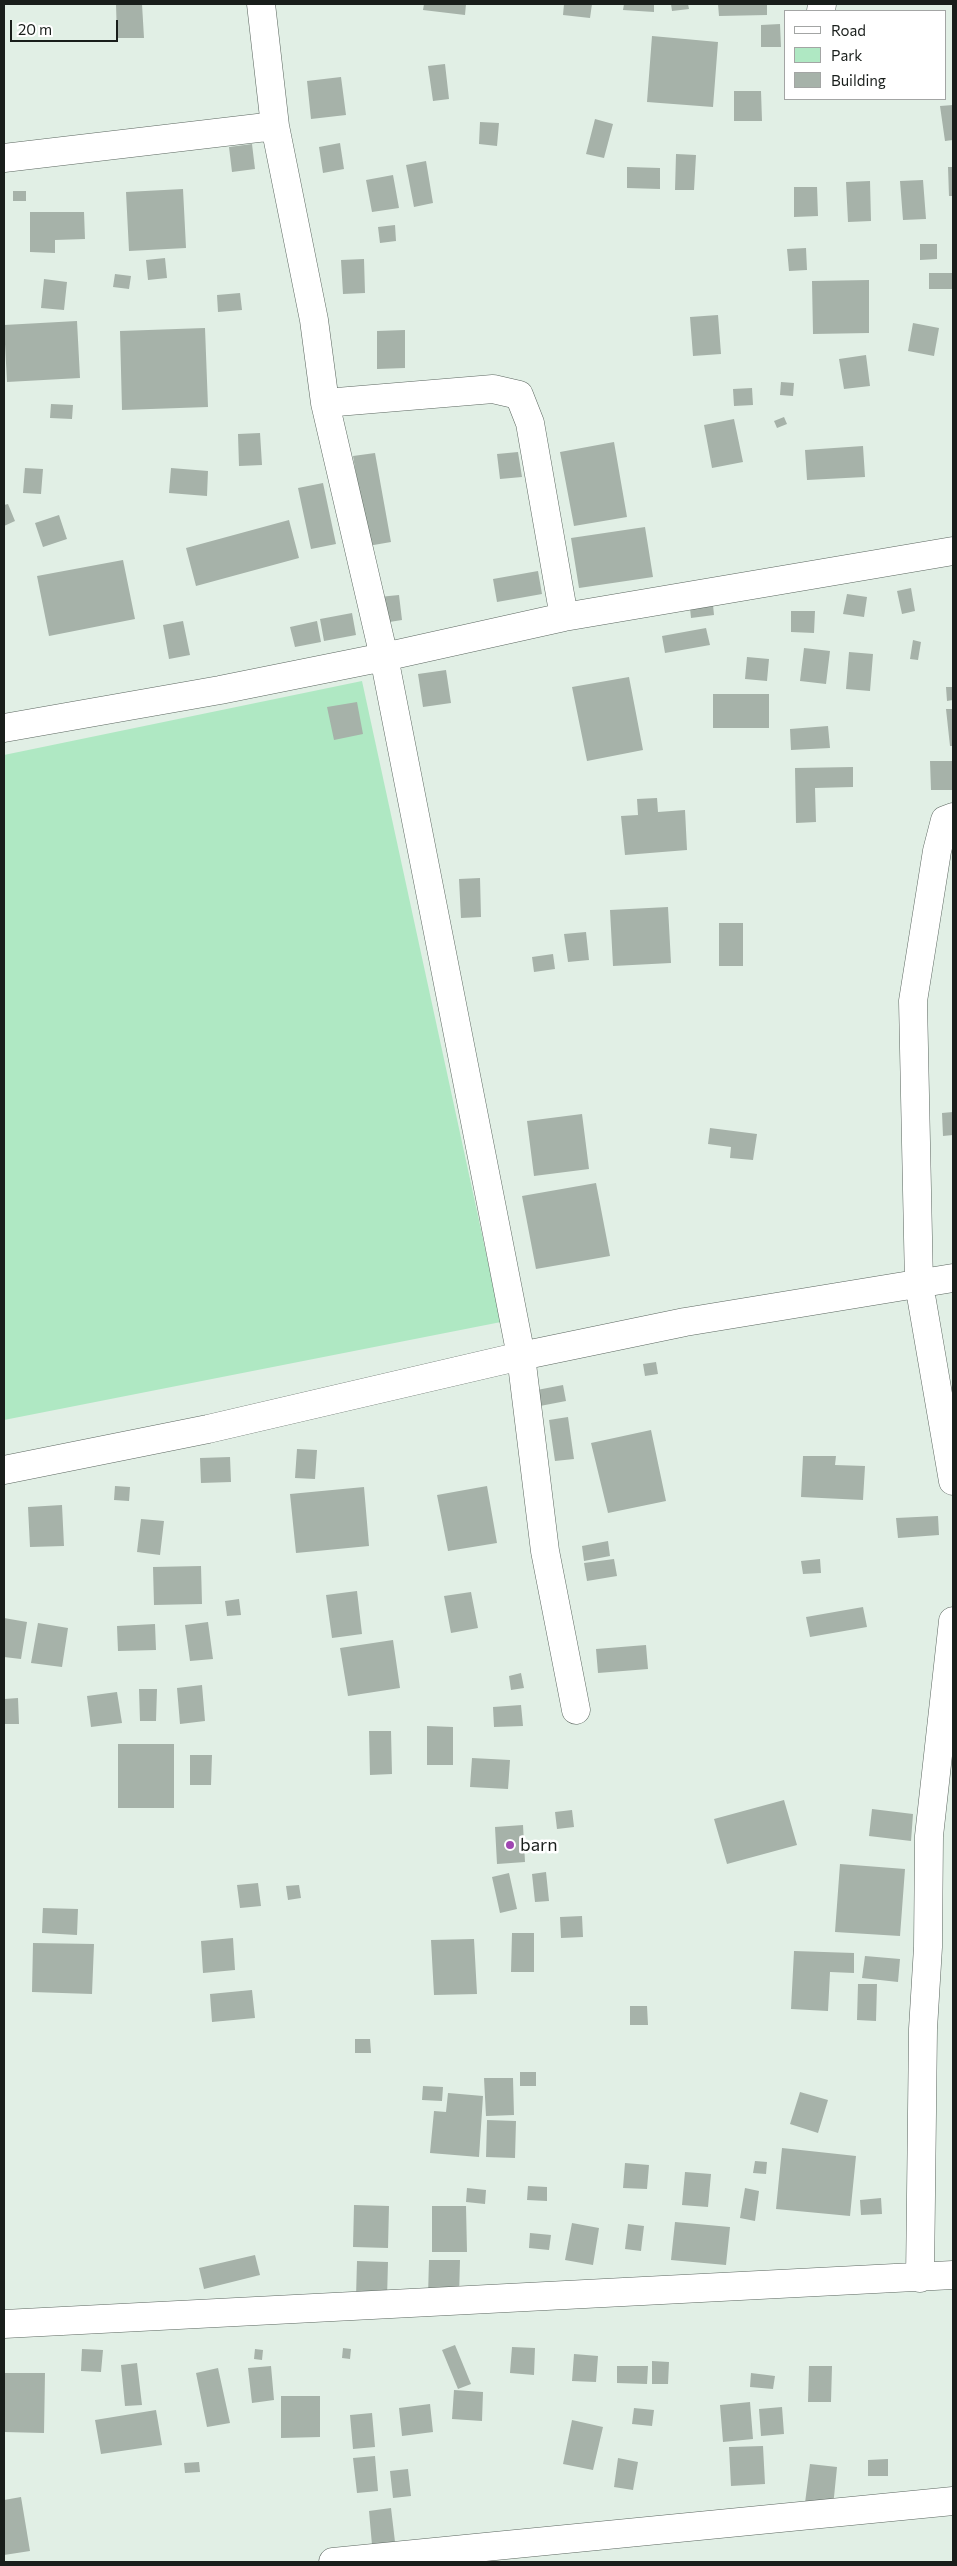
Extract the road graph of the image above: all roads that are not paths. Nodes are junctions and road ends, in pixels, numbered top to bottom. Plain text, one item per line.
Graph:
1 (261, 4) edge
2 (275, 126) junction
3 (4, 158) edge
4 (325, 403) junction
5 (953, 551) edge
6 (564, 617) junction
7 (384, 658) junction
8 (4, 728) edge
9 (953, 817) edge
10 (953, 1278) edge
11 (919, 1284) junction
12 (522, 1356) junction
13 (4, 1470) edge
14 (953, 1481) edge
15 (953, 1622) edge
16 (576, 1710) dead end
17 (941, 1836) edge
18 (953, 2275) edge
19 (920, 2278) junction
20 (4, 2324) edge
21 (953, 2501) edge
22 (334, 2562) edge

1 - 2 street
2 - 3 street
2 - 4 street
4 - 6 street
4 - 7 street
5 - 6 street
6 - 7 street
7 - 8 street
7 - 12 street
9 - 11 street
10 - 11 street
11 - 12 street
11 - 14 street
12 - 13 street
12 - 16 street
15 - 17 street
17 - 19 street
18 - 19 street
19 - 20 street
21 - 22 street

